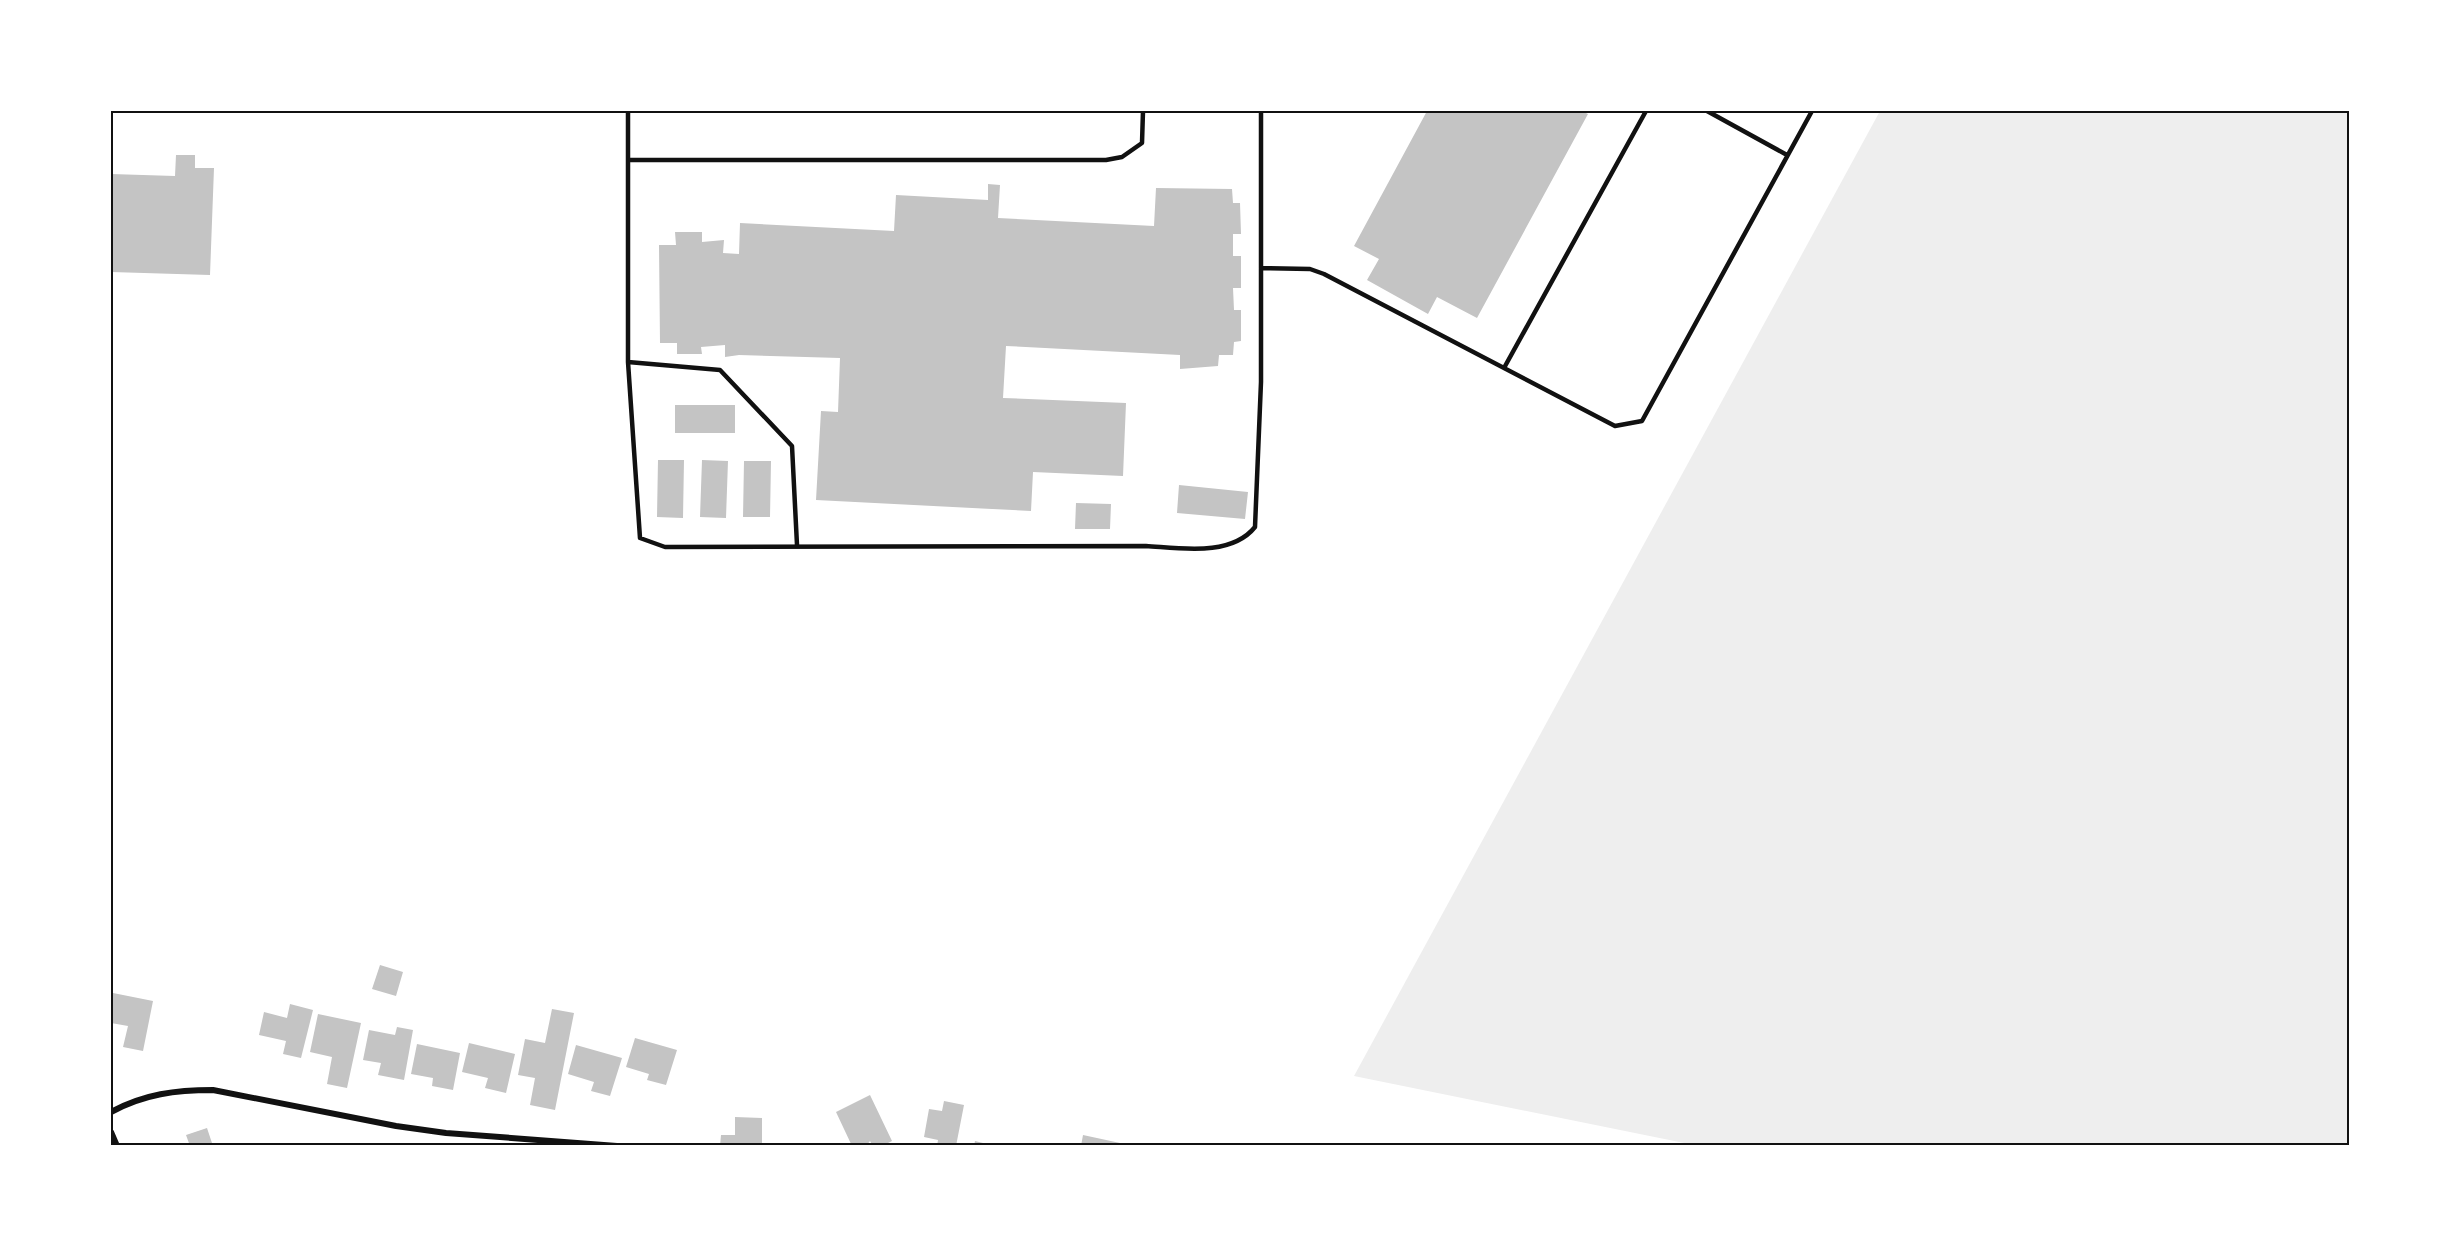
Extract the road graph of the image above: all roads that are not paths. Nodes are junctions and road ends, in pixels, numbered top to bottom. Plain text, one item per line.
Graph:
1 (628, 111) edge
2 (1143, 111) edge
3 (1261, 111) edge
4 (1646, 111) edge
5 (1707, 111) edge
6 (1812, 111) edge
7 (1787, 155) junction
8 (628, 160) junction
9 (1261, 268) junction
10 (628, 362) junction
11 (1504, 368) junction
12 (797, 545) junction
13 (111, 1112) edge
14 (111, 1132) edge
15 (117, 1146) edge
16 (617, 1146) edge

1 - 8 lane
2 - 8 lane
3 - 9 lane
4 - 11 lane
5 - 7 lane
6 - 7 lane
7 - 11 lane
8 - 10 lane
9 - 11 lane
9 - 12 lane
10 - 12 lane
10 - 12 lane
13 - 16 street
14 - 15 street

